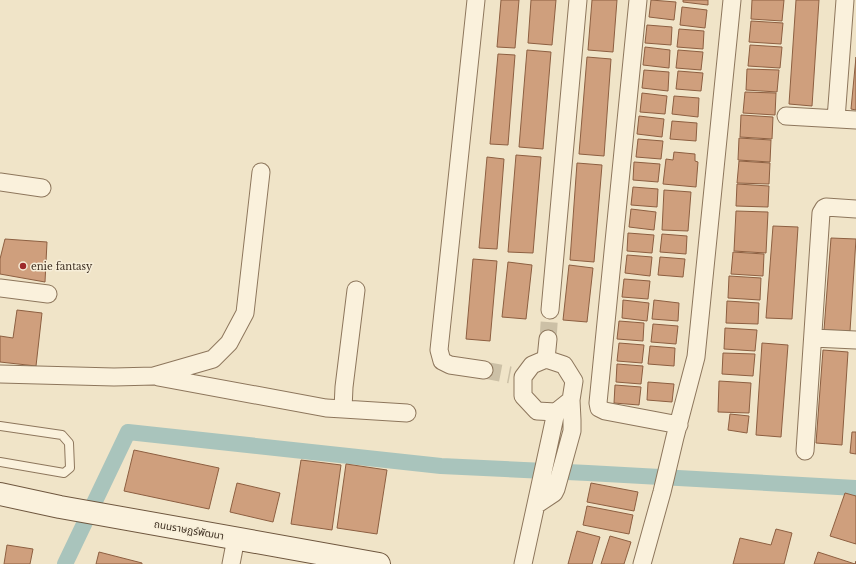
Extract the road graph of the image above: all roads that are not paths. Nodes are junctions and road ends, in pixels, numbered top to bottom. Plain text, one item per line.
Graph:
1 (476, 0) edge
2 (578, 0) edge
3 (638, 0) edge
4 (732, 0) edge
5 (845, 0) edge
6 (786, 116) dead end
7 (836, 119) junction
8 (856, 120) edge
9 (261, 172) dead end
10 (0, 182) edge
11 (42, 188) dead end
12 (856, 209) edge
13 (0, 288) edge
14 (356, 290) dead end
15 (48, 294) dead end
16 (550, 310) tunnel mouth
17 (813, 338) junction
18 (548, 339) tunnel mouth
19 (856, 340) edge
20 (546, 360) junction
21 (484, 370) tunnel mouth
22 (0, 374) edge
23 (154, 376) junction
24 (571, 400) junction
25 (343, 409) junction
26 (556, 412) junction
27 (407, 414) dead end
28 (679, 425) junction
29 (0, 426) edge
30 (805, 451) dead end
31 (0, 462) edge
32 (0, 494) edge
33 (538, 499) junction
34 (236, 538) junction
35 (231, 564) edge
36 (379, 564) edge
37 (523, 564) edge
38 (642, 564) edge

1 - 21 street
2 - 16 street
3 - 28 street
4 - 28 street
5 - 7 street
6 - 7 street
7 - 8 street
9 - 23 street
10 - 11 street
12 - 17 street
13 - 15 street
14 - 25 street
17 - 19 street
17 - 30 street
18 - 20 street
20 - 24 street
20 - 26 street
22 - 23 street
23 - 25 street
24 - 26 street
24 - 33 street
25 - 27 street
26 - 33 street
28 - 38 street
29 - 31 lane
32 - 34 street, ถนนราษฏร์พัฒนา
33 - 37 street
34 - 35 street
34 - 36 street, ถนนราษฏร์พัฒนา

